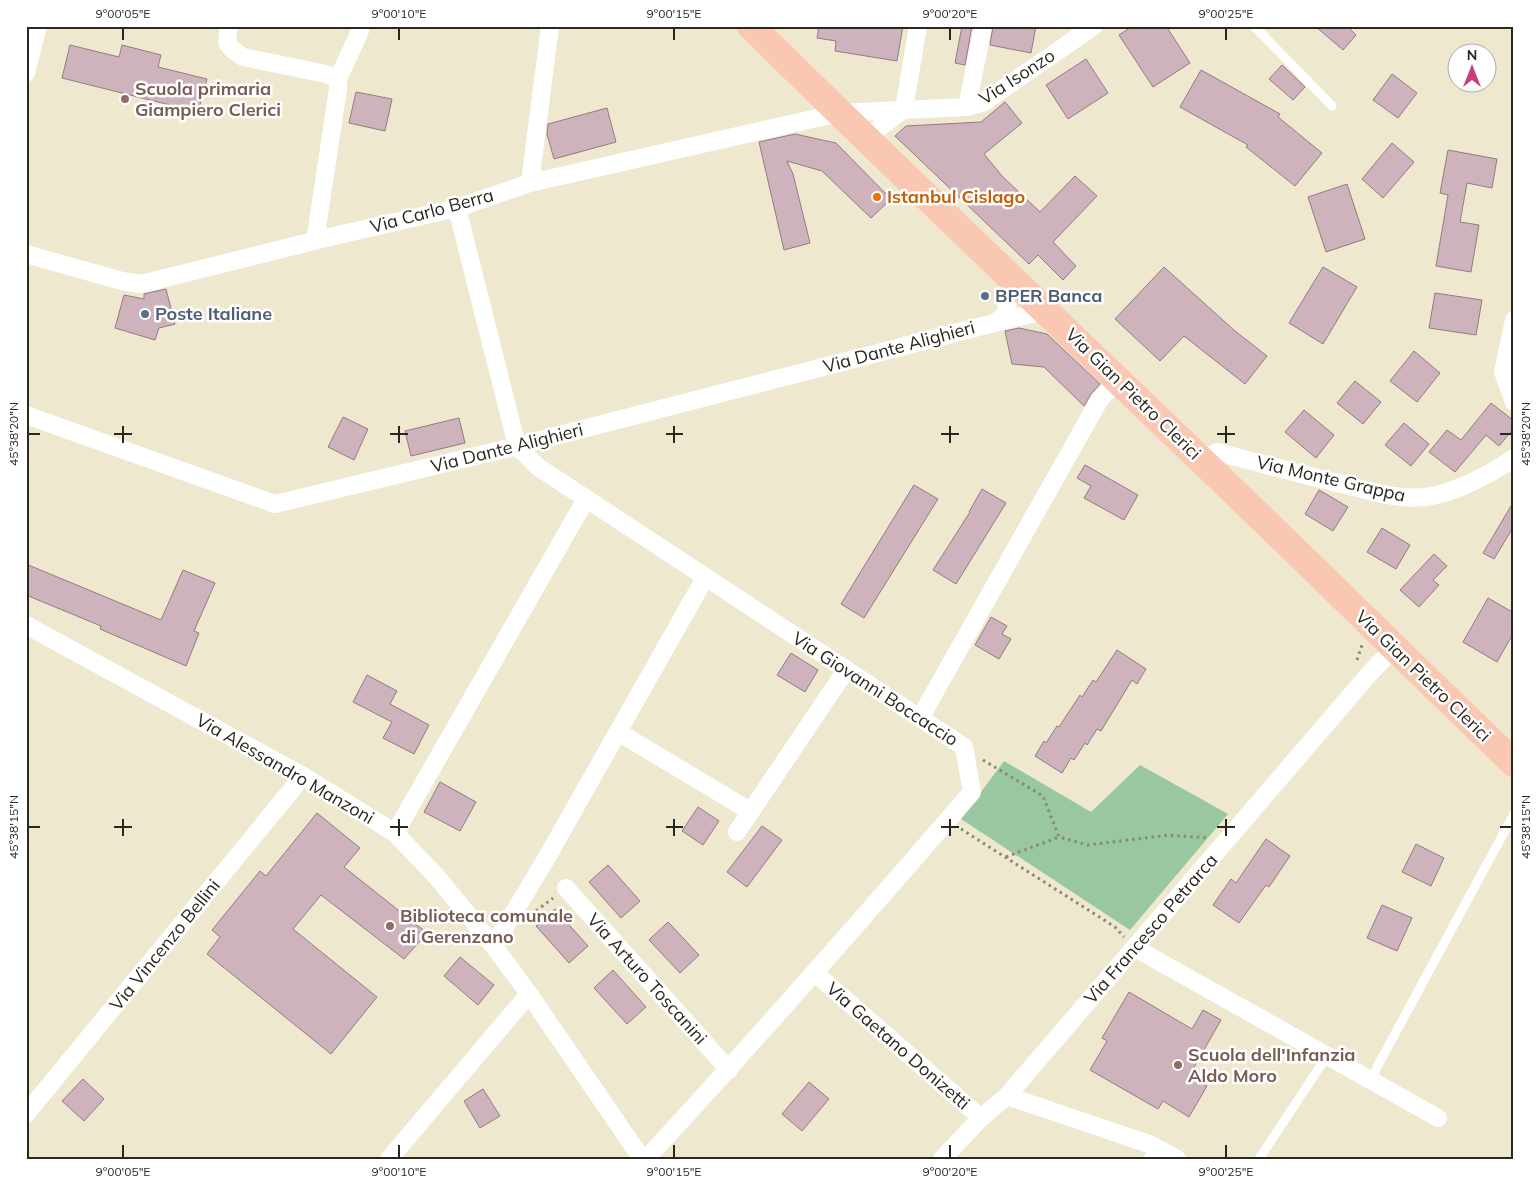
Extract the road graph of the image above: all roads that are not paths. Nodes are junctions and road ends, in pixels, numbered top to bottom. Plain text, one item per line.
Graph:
1 (38, 26) edge
2 (229, 26) edge
3 (550, 26) edge
4 (751, 26) edge
5 (918, 26) edge
6 (983, 26) edge
7 (1094, 26) edge
8 (1254, 26) edge
9 (360, 31) dead end
10 (26, 73) edge
11 (338, 79) junction
12 (1332, 106) dead end
13 (967, 107) junction
14 (904, 109) junction
15 (839, 113) junction
16 (866, 138) junction
17 (530, 183) junction
18 (458, 208) junction
19 (315, 240) junction
20 (26, 254) edge
21 (1011, 277) junction
22 (1046, 311) junction
23 (1514, 320) edge
24 (994, 322) junction
25 (1118, 381) junction
26 (1514, 402) edge
27 (26, 415) edge
28 (517, 446) junction
29 (1514, 458) edge
30 (1202, 461) junction
31 (586, 499) junction
32 (705, 578) junction
33 (26, 625) edge
34 (1394, 648) junction
35 (846, 670) junction
36 (920, 718) junction
37 (618, 732) junction
38 (1514, 763) edge
39 (303, 776) junction
40 (750, 811) junction
41 (1514, 814) edge
42 (737, 832) dead end
43 (395, 833) junction
44 (566, 888) dead end
45 (493, 945) junction
46 (1135, 948) junction
47 (816, 973) junction
48 (529, 994) junction
49 (1328, 1056) junction
50 (728, 1070) junction
51 (1372, 1081) junction
52 (1007, 1096) junction
53 (26, 1114) edge
54 (981, 1118) junction
55 (1438, 1118) dead end
56 (1152, 1153) edge
57 (389, 1159) edge
58 (644, 1159) edge
59 (942, 1159) edge
60 (1177, 1159) edge
61 (1259, 1159) edge

1 - 10 street
2 - 11 street
3 - 17 street
4 - 15 main road, Via Gian Pietro Clerici
5 - 14 street
6 - 13 street
7 - 13 street, Via Isonzo
8 - 12 lane
9 - 11 street
11 - 19 street
13 - 14 street, Via Isonzo
14 - 15 street, Via Isonzo
14 - 16 street
15 - 16 main road, Via Gian Pietro Clerici
15 - 17 street, Via Carlo Berra
16 - 21 main road, Via Gian Pietro Clerici
17 - 18 street, Via Carlo Berra
18 - 19 street, Via Carlo Berra
18 - 28 street
19 - 20 street, Via Carlo Berra
21 - 22 main road, Via Gian Pietro Clerici
21 - 24 street, Via Dante Alighieri
22 - 24 street, Via Dante Alighieri
22 - 25 main road, Via Gian Pietro Clerici
23 - 26 street
24 - 28 street, Via Dante Alighieri
25 - 30 main road, Via Gian Pietro Clerici
25 - 36 street
27 - 28 street, Via Dante Alighieri
28 - 31 street, Via Giovanni Boccaccio
29 - 30 street, Via Monte Grappa
30 - 34 main road, Via Gian Pietro Clerici
31 - 32 street, Via Giovanni Boccaccio
31 - 43 street
32 - 35 street, Via Giovanni Boccaccio
32 - 37 street
33 - 39 street, Via Alessandro Manzoni
34 - 38 main road, Via Gian Pietro Clerici
34 - 46 street, Via Francesco Petrarca
35 - 36 street, Via Giovanni Boccaccio
35 - 40 street
36 - 47 street, Via Giovanni Boccaccio
37 - 40 street
37 - 45 street
39 - 43 street, Via Alessandro Manzoni
39 - 53 street, Via Vincenzo Bellini
40 - 42 street
41 - 51 lane
43 - 45 street, Via Alessandro Manzoni
44 - 50 street, Via Arturo Toscanini
45 - 48 street, Via Alessandro Manzoni
46 - 49 street
46 - 52 street, Via Francesco Petrarca
47 - 50 street, Via Giovanni Boccaccio
47 - 54 street, Via Gaetano Donizetti
48 - 57 street
48 - 58 street, Via Alessandro Manzoni
49 - 51 street
49 - 61 lane
50 - 58 street, Via Giovanni Boccaccio
51 - 55 street
52 - 54 street, Via Francesco Petrarca
52 - 56 street
54 - 59 street, Via Francesco Petrarca
56 - 60 street

